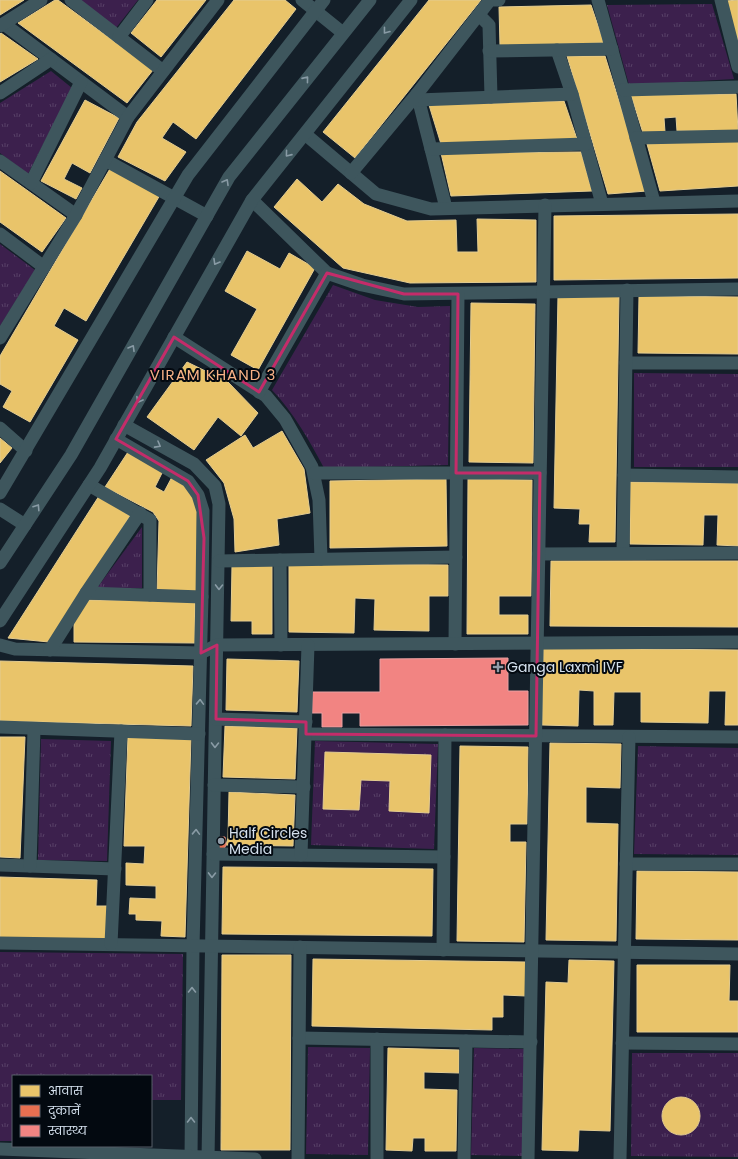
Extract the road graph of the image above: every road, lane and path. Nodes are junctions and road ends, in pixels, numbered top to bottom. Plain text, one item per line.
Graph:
1 (42, 0) edge
2 (71, 0) edge
3 (147, 0) edge
4 (218, 0) edge
5 (302, 0) edge
6 (324, 0) edge
7 (370, 0) edge
8 (411, 0) edge
9 (499, 0) edge
10 (598, 0) edge
11 (721, 0) edge
12 (315, 11) junction
13 (479, 15) junction
14 (2, 25) edge
15 (343, 33) junction
16 (119, 37) junction
17 (612, 49) junction
18 (557, 50) junction
19 (490, 51) junction
20 (51, 59) junction
21 (738, 67) edge
22 (163, 71) junction
23 (81, 82) junction
24 (738, 87) edge
25 (623, 90) junction
26 (0, 93) edge
27 (572, 94) junction
28 (418, 97) junction
29 (491, 97) junction
30 (128, 117) junction
31 (304, 134) junction
32 (738, 136) edge
33 (636, 138) junction
34 (586, 144) junction
35 (431, 149) junction
36 (105, 160) junction
37 (0, 161) edge
38 (351, 173) junction
39 (31, 183) junction
40 (175, 198) junction
41 (252, 200) junction
42 (738, 201) edge
43 (654, 202) junction
44 (602, 204) junction
45 (545, 205) junction
46 (446, 208) junction
47 (76, 215) junction
48 (207, 216) junction
49 (0, 234) edge
50 (44, 267) junction
51 (327, 273) junction
52 (738, 289) edge
53 (628, 290) junction
54 (544, 292) junction
55 (458, 294) junction
56 (174, 337) junction
57 (0, 338) edge
58 (626, 363) junction
59 (738, 363) edge
60 (259, 392) junction
61 (124, 425) junction
62 (0, 428) edge
63 (116, 439) junction
64 (26, 450) junction
65 (314, 473) junction
66 (456, 473) junction
67 (540, 473) junction
68 (624, 475) junction
69 (738, 477) edge
70 (89, 484) junction
71 (0, 493) edge
72 (0, 509) edge
73 (140, 513) junction
74 (25, 525) junction
75 (738, 553) edge
76 (539, 554) junction
77 (623, 554) junction
78 (456, 556) junction
79 (321, 559) junction
80 (219, 560) junction
81 (280, 560) junction
82 (0, 563) edge
83 (86, 593) junction
84 (150, 595) junction
85 (202, 597) junction
86 (0, 621) edge
87 (738, 642) edge
88 (537, 643) junction
89 (455, 644) junction
90 (0, 645) edge
91 (217, 645) junction
92 (281, 645) junction
93 (308, 645) junction
94 (50, 650) junction
95 (201, 653) junction
96 (216, 719) junction
97 (0, 728) edge
98 (306, 728) junction
99 (34, 729) junction
100 (121, 731) junction
101 (199, 734) junction
102 (445, 735) junction
103 (536, 736) junction
104 (629, 737) junction
105 (738, 738) edge
106 (214, 785) junction
107 (304, 787) junction
108 (212, 854) junction
109 (301, 855) junction
110 (444, 857) junction
111 (626, 864) junction
112 (738, 864) edge
113 (0, 865) edge
114 (30, 866) junction
115 (115, 869) junction
116 (0, 943) edge
117 (111, 944) junction
118 (193, 946) junction
119 (210, 946) junction
120 (300, 947) junction
121 (443, 950) junction
122 (533, 951) junction
123 (624, 952) junction
124 (738, 954) edge
125 (299, 1038) junction
126 (377, 1039) junction
127 (466, 1041) junction
128 (531, 1042) junction
129 (622, 1043) junction
130 (738, 1044) edge
131 (0, 1149) edge
132 (191, 1157) edge
133 (208, 1159) edge
134 (256, 1159) edge
135 (298, 1159) edge
136 (377, 1159) edge
137 (464, 1159) edge
138 (528, 1159) edge
139 (620, 1159) edge

1 - 14 street
2 - 16 street
3 - 16 street
4 - 22 street
5 - 12 street
6 - 12 street
7 - 15 street
8 -> 31 street
9 - 13 street
10 - 17 street
11 - 21 street
12 - 15 street
12 - 40 street
13 - 19 street
13 - 28 street
14 - 20 street
48 -> 15 street
16 - 22 street
17 - 18 street
17 - 25 street
18 - 19 street
18 - 27 street
19 - 29 street
20 - 23 street
20 - 26 street
22 - 30 street
23 - 30 street
23 - 39 street
24 - 25 street
25 - 33 street
27 - 29 street
27 - 34 street
28 - 29 street
28 - 35 street
28 - 38 street
30 - 36 street
31 - 38 street
31 -> 41 street
32 - 33 street
33 - 43 street
34 - 35 street
34 - 44 street
35 - 46 street
36 - 40 street
36 - 47 street
37 - 39 street
38 - 46 street
39 - 47 street
40 - 48 street
40 - 64 street
41 - 51 street
41 -> 56 street
42 - 43 street
43 - 44 street
44 - 45 street
45 - 46 street
45 - 54 street
47 - 50 street
74 -> 48 street
49 - 50 street
50 - 57 street
51 - 55 street
51 - 60 street
52 - 53 street
53 - 54 street
53 - 58 street
54 - 55 street
54 - 67 street
55 - 66 street
56 - 60 street
56 -> 61 street
58 - 59 street
58 - 68 street
60 - 65 street
61 - 63 street
61 -> 80 street
62 - 64 street
63 - 70 street
63 - 85 street
64 - 71 street
65 - 66 street
65 - 79 street
66 - 67 street
66 - 78 street
67 - 76 street
68 - 69 street
68 - 77 street
70 - 73 street
70 - 86 street
72 - 74 street
73 - 83 street
73 - 84 street
74 - 82 street
75 - 77 street
76 - 77 street
76 - 88 street
78 - 79 street
78 - 89 street
79 - 81 street
80 - 81 street
80 -> 91 street
81 - 92 street
83 - 84 street
83 - 94 street
84 - 85 street
85 - 95 street
87 - 88 street
88 - 89 street
88 - 103 street
89 - 93 street
90 - 94 street
91 - 92 street
91 - 95 street
91 - 96 street
92 - 93 street
93 - 98 street
94 - 95 street
101 -> 95 street
96 - 98 street
96 -> 106 street
97 - 99 street
98 - 102 street
98 - 107 street
99 - 100 street
99 - 114 street
100 - 101 street
100 - 115 street
118 -> 101 street
102 - 103 street
102 - 110 street
103 - 104 street
103 - 122 street
104 - 105 street
104 - 111 street
106 - 107 street
106 - 108 street
107 - 109 street
108 - 109 street
108 -> 119 street
109 - 110 street
110 - 121 street
111 - 112 street
111 - 123 street
113 - 114 street
114 - 115 street
115 - 117 street
116 - 117 street
117 - 118 street
118 - 119 street
132 -> 118 street
119 - 120 street
119 - 133 street
120 - 121 street
120 - 125 street
121 - 122 street
122 - 123 street
122 - 128 street
123 - 124 street
123 - 129 street
125 - 126 street
125 - 135 street
126 - 127 street
126 - 136 street
127 - 128 street
127 - 137 street
128 - 138 street
129 - 130 street
129 - 139 street
131 - 132 street
132 - 133 street
133 - 134 street

